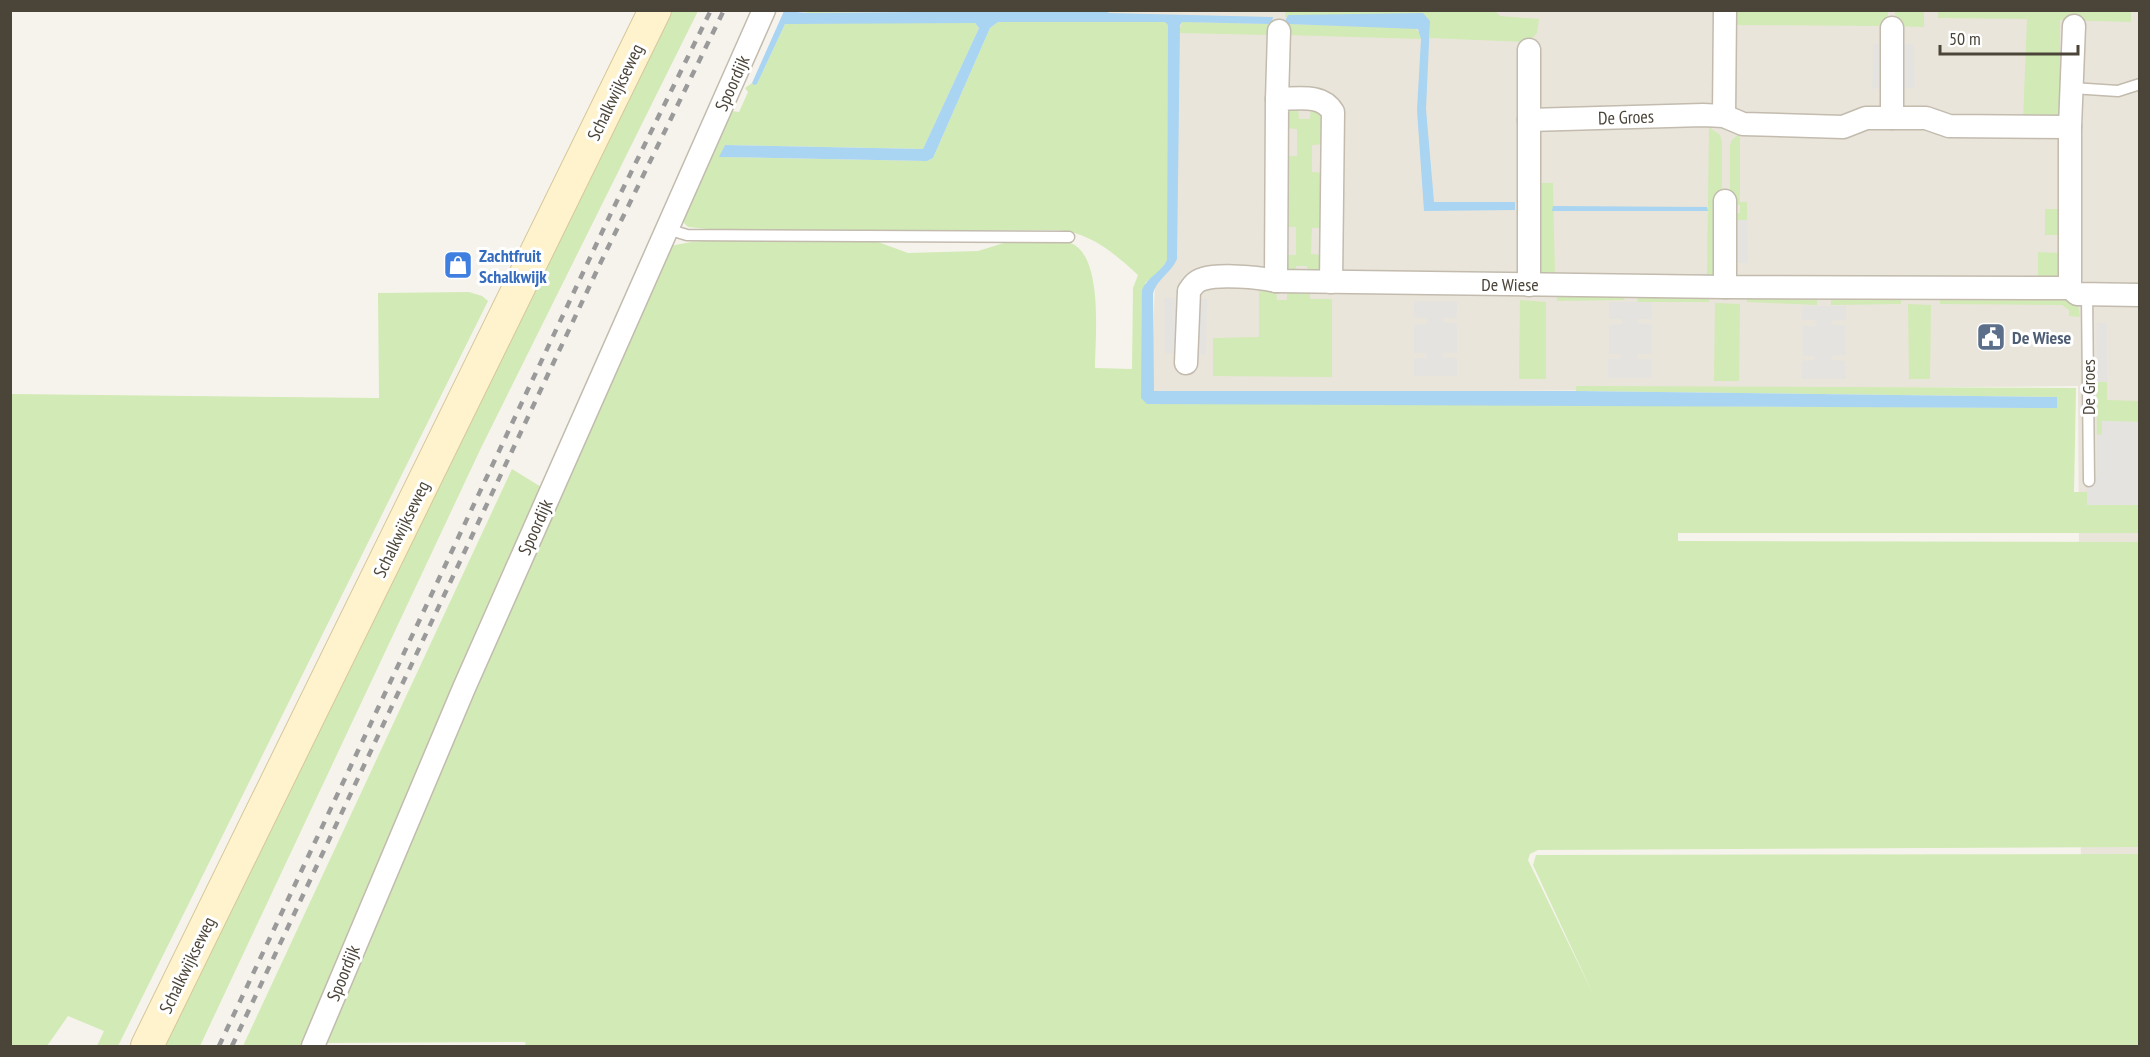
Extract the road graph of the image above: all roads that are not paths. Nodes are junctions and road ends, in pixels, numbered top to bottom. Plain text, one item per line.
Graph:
1 (655, 10) edge
2 (764, 10) edge
3 (1725, 10) edge
4 (2074, 26) dead end
5 (1892, 28) dead end
6 (1279, 31) dead end
7 (1529, 50) dead end
8 (2139, 84) edge
9 (2072, 88) junction
10 (1277, 99) junction
11 (1724, 116) junction
12 (1892, 118) junction
13 (1529, 120) junction
14 (2070, 127) junction
15 (1725, 201) dead end
16 (667, 229) junction
17 (1069, 237) dead end
18 (1276, 281) junction
19 (1331, 282) junction
20 (1529, 285) junction
21 (1725, 287) junction
22 (2079, 291) junction
23 (2139, 295) edge
24 (1186, 363) dead end
25 (2089, 481) dead end
26 (147, 1047) edge
27 (313, 1047) edge

1 - 26 street, Schalkwijkseweg
2 - 16 street, Spoordijk
3 - 11 street
4 - 9 street, De Groes
5 - 12 street
6 - 10 street
7 - 13 street
8 - 9 lane
9 - 14 street, De Groes
10 - 18 street
10 - 19 street
11 - 12 street, De Groes
11 - 13 street, De Groes
12 - 14 street, De Groes
13 - 20 street
14 - 22 street, De Groes
15 - 21 street
16 - 17 lane
16 - 27 street, Spoordijk
18 - 19 street, De Wiese
18 - 24 street, De Wiese
19 - 20 street, De Wiese
20 - 21 street, De Wiese
21 - 22 street, De Wiese
22 - 23 street
22 - 25 lane, De Groes

